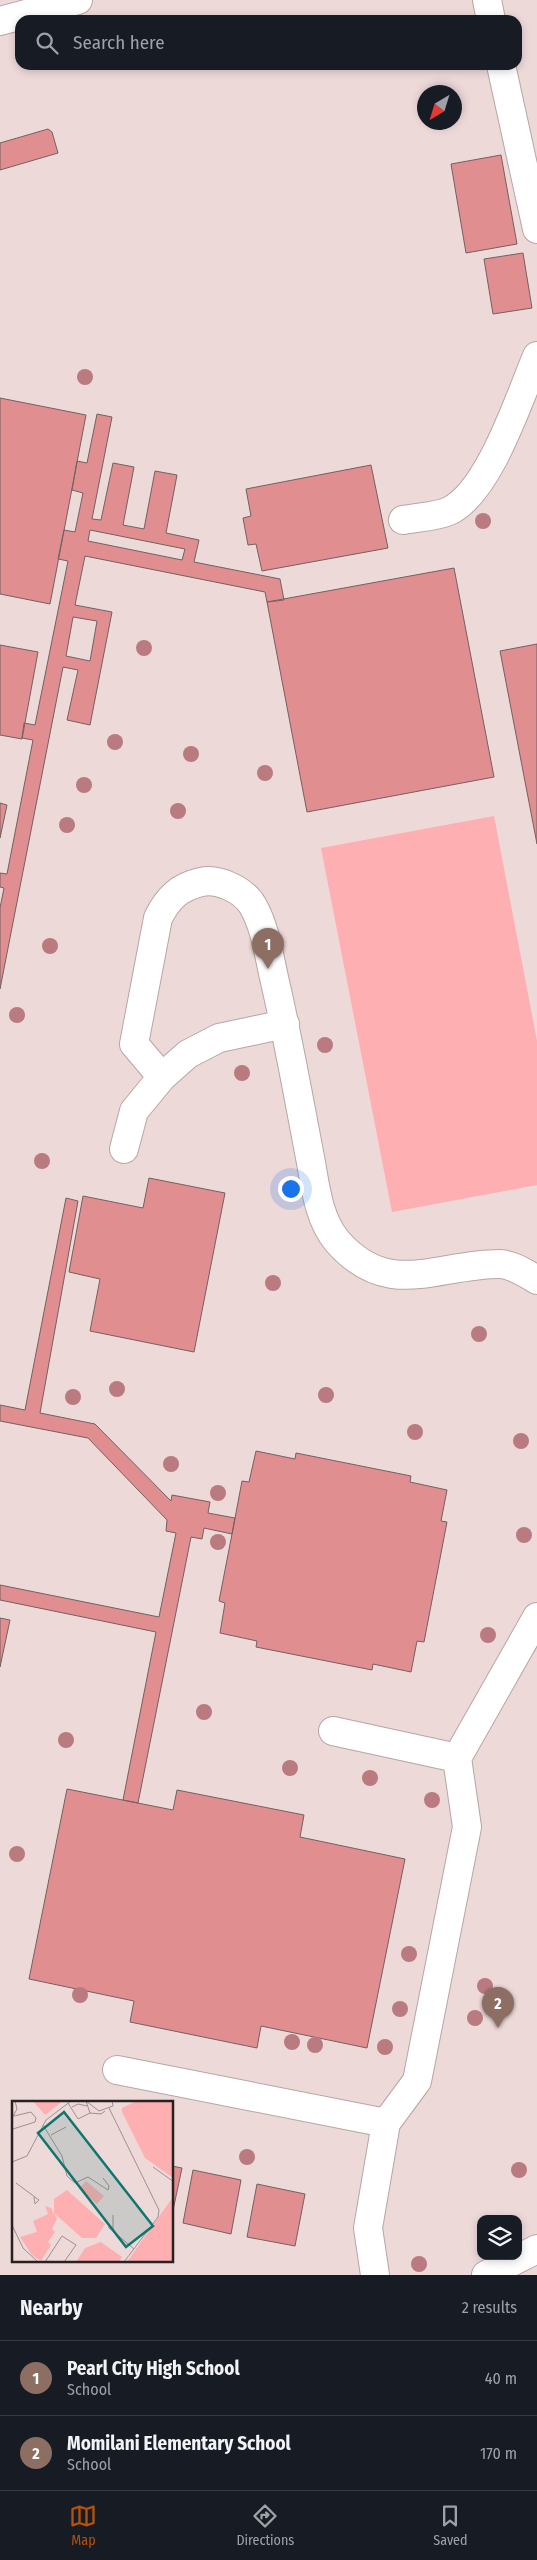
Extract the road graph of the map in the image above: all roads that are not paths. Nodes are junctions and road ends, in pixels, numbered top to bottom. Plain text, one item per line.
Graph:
1 (78, 0) edge
2 (487, 0) edge
3 (20, 15) edge
4 (491, 15) edge
5 (15, 16) edge
6 (0, 20) edge
7 (502, 70) edge
8 (537, 228) edge
9 (537, 356) edge
10 (403, 520) dead end
11 (285, 1024) junction
12 (162, 1077) junction
13 (124, 1150) dead end
14 (537, 1280) edge
15 (537, 1617) edge
16 (333, 1731) dead end
17 (457, 1758) junction
18 (117, 2070) dead end
19 (386, 2123) junction
20 (537, 2249) edge
21 (375, 2275) edge
22 (486, 2275) edge

1 - 3 lane
2 - 4 lane
5 - 6 lane
7 - 8 lane
9 - 10 lane
11 - 12 lane
11 - 12 lane
11 - 14 lane
12 - 13 lane
15 - 17 lane
16 - 17 lane
17 - 19 lane
18 - 19 lane
19 - 21 lane
20 - 22 lane

